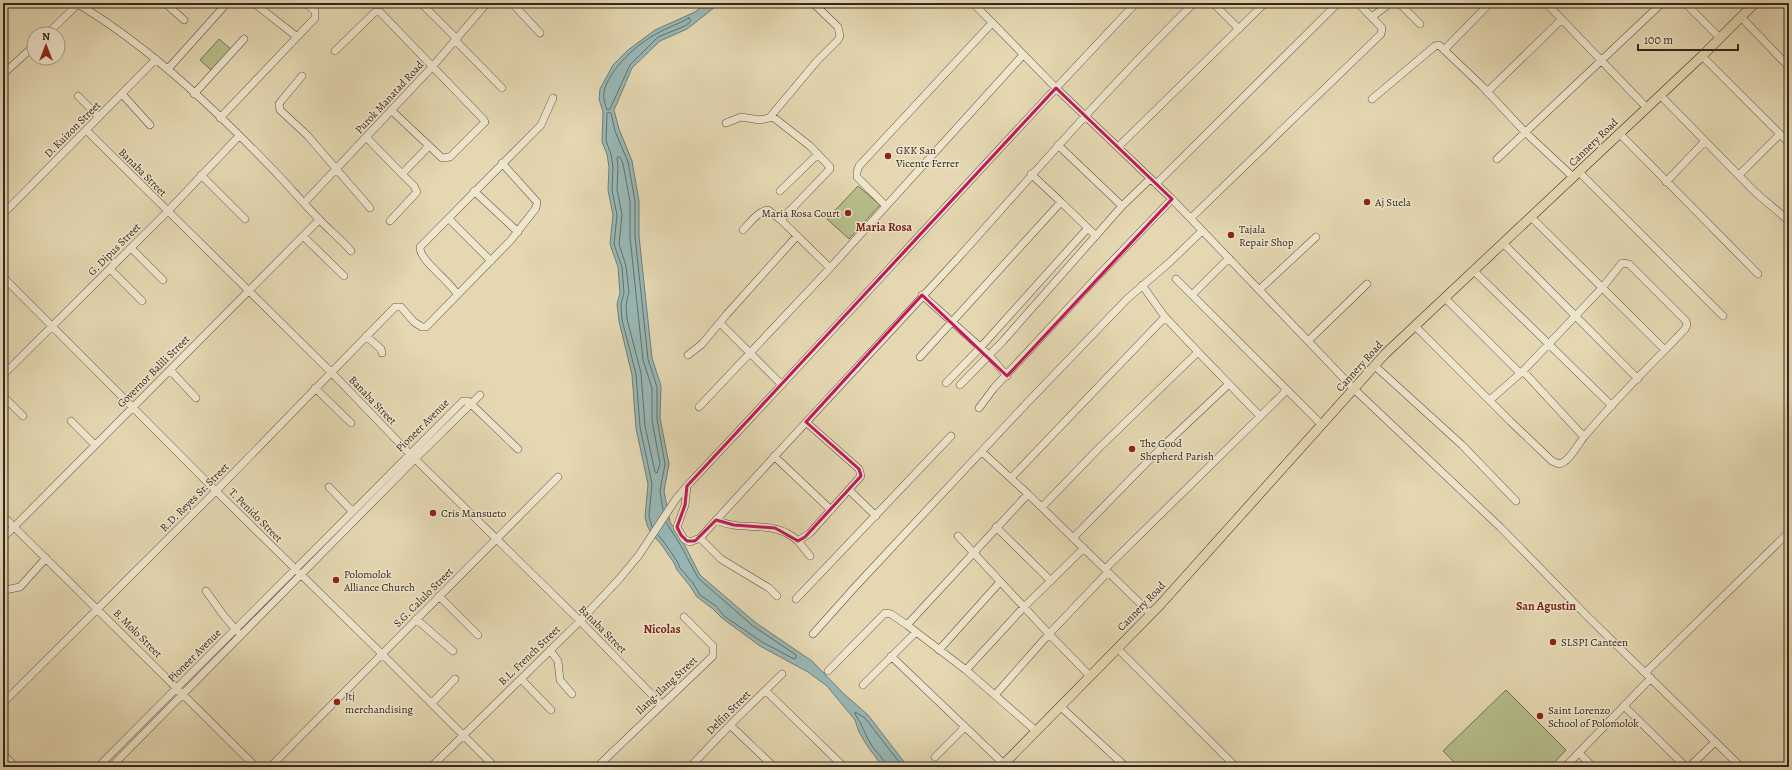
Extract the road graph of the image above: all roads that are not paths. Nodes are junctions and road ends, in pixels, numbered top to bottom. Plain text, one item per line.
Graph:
1 (164, 3) edge
2 (227, 3) edge
3 (254, 3) edge
4 (305, 3) edge
5 (421, 3) edge
6 (487, 3) edge
7 (512, 3) edge
8 (813, 3) edge
9 (973, 3) edge
10 (1136, 3) edge
11 (1194, 3) edge
12 (1213, 3) edge
13 (1265, 3) edge
14 (1338, 3) edge
15 (1358, 3) edge
16 (1390, 3) edge
17 (1399, 3) edge
18 (1490, 3) edge
19 (1546, 3) edge
20 (1662, 3) edge
21 (1685, 3) edge
22 (1755, 3) edge
23 (79, 4) edge
24 (1372, 17) junction
25 (1741, 17) junction
26 (184, 20) dead end
27 (1561, 20) junction
28 (992, 23) junction
29 (1420, 24) dead end
30 (56, 26) edge
31 (1239, 29) junction
32 (540, 33) dead end
33 (296, 36) junction
34 (1720, 38) junction
35 (244, 39) dead end
36 (456, 39) junction
37 (1444, 50) junction
38 (335, 51) dead end
39 (26, 53) edge
40 (1023, 55) junction
41 (1702, 56) junction
42 (156, 59) junction
43 (1602, 60) junction
44 (433, 66) junction
45 (1789, 67) edge
46 (168, 69) junction
47 (3, 74) edge
48 (302, 76) dead end
49 (502, 88) dead end
50 (1056, 88) junction
51 (1487, 92) junction
52 (122, 94) junction
53 (194, 94) junction
54 (1660, 95) junction
55 (78, 96) dead end
56 (553, 98) dead end
57 (1372, 99) dead end
58 (1646, 107) junction
59 (391, 110) junction
60 (99, 116) junction
61 (1085, 116) junction
62 (770, 117) junction
63 (220, 118) junction
64 (726, 123) dead end
65 (150, 125) dead end
66 (86, 130) junction
67 (1525, 132) junction
68 (1619, 133) junction
69 (1780, 134) junction
70 (239, 136) junction
71 (366, 137) junction
72 (1705, 142) junction
73 (1789, 143) edge
74 (1058, 145) junction
75 (429, 146) junction
76 (1118, 148) junction
77 (818, 154) junction
78 (1497, 159) dead end
79 (502, 163) junction
80 (337, 168) junction
81 (402, 174) junction
82 (1031, 174) junction
83 (1576, 174) junction
84 (1739, 175) junction
85 (201, 176) junction
86 (1153, 182) junction
87 (1666, 182) junction
88 (474, 191) junction
89 (780, 191) dead end
90 (1172, 199) junction
91 (1060, 202) junction
92 (304, 203) junction
93 (886, 206) junction
94 (1122, 206) junction
95 (370, 208) dead end
96 (168, 211) junction
97 (3, 214) edge
98 (1531, 217) junction
99 (1191, 218) junction
100 (245, 219) dead end
101 (449, 219) junction
102 (319, 220) junction
103 (781, 220) junction
104 (390, 221) dead end
105 (1789, 221) edge
106 (1087, 229) junction
107 (743, 230) dead end
108 (1202, 231) junction
109 (518, 232) junction
110 (303, 236) junction
111 (797, 236) junction
112 (1096, 236) junction
113 (1316, 237) dead end
114 (1504, 243) junction
115 (131, 248) junction
116 (351, 251) dead end
117 (1229, 258) junction
118 (491, 262) junction
119 (830, 268) junction
120 (110, 269) junction
121 (1474, 271) junction
122 (1758, 274) dead end
123 (344, 276) dead end
124 (3, 277) edge
125 (1176, 279) dead end
126 (163, 280) dead end
127 (1366, 284) dead end
128 (1142, 285) junction
129 (1602, 288) junction
130 (1260, 289) junction
131 (248, 292) junction
132 (457, 294) junction
133 (922, 295) junction
134 (1192, 296) junction
135 (1445, 298) junction
136 (142, 301) dead end
137 (1574, 314) junction
138 (1723, 316) dead end
139 (1165, 317) junction
140 (952, 322) junction
141 (720, 323) junction
142 (51, 326) junction
143 (1415, 326) junction
144 (366, 336) junction
145 (1309, 340) junction
146 (1548, 344) junction
147 (980, 348) junction
148 (1666, 350) junction
149 (1198, 352) junction
150 (382, 353) dead end
151 (688, 354) dead end
152 (750, 354) junction
153 (989, 355) junction
154 (920, 356) dead end
155 (1375, 366) junction
156 (170, 370) junction
157 (331, 372) junction
158 (1521, 372) junction
159 (3, 375) edge
160 (1007, 376) junction
161 (1638, 379) junction
162 (946, 383) dead end
163 (1229, 384) junction
164 (782, 385) junction
165 (960, 385) dead end
166 (315, 388) junction
167 (1354, 389) junction
168 (1287, 390) junction
169 (480, 395) dead end
170 (3, 396) edge
171 (196, 398) dead end
172 (1490, 400) junction
173 (471, 404) junction
174 (1612, 406) junction
175 (699, 407) dead end
176 (133, 408) junction
177 (979, 408) dead end
178 (24, 416) dead end
179 (1260, 416) junction
180 (72, 422) dead end
181 (806, 422) junction
182 (351, 423) dead end
183 (1322, 425) junction
184 (951, 436) dead end
185 (1584, 437) junction
186 (95, 446) junction
187 (518, 449) dead end
188 (982, 452) junction
189 (409, 454) junction
190 (774, 456) junction
191 (415, 459) junction
192 (558, 477) dead end
193 (1011, 478) junction
194 (687, 486) junction
195 (329, 487) dead end
196 (849, 490) junction
197 (216, 492) junction
198 (1028, 494) junction
199 (1516, 501) dead end
200 (1042, 507) junction
201 (831, 510) junction
202 (352, 511) junction
203 (3, 516) edge
204 (876, 516) junction
205 (716, 520) junction
206 (14, 527) junction
207 (996, 527) junction
208 (1789, 532) edge
209 (958, 536) dead end
210 (3, 538) edge
211 (700, 538) junction
212 (1073, 538) junction
213 (497, 539) junction
214 (798, 541) junction
215 (1084, 548) junction
216 (973, 552) junction
217 (810, 556) dead end
218 (46, 558) junction
219 (294, 569) junction
220 (1107, 570) junction
221 (301, 575) junction
222 (1051, 581) junction
223 (1000, 582) junction
224 (5, 590) dead end
225 (206, 591) dead end
226 (439, 596) junction
227 (777, 596) dead end
228 (796, 599) dead end
229 (1024, 607) junction
230 (98, 609) junction
231 (1151, 614) junction
232 (684, 617) dead end
233 (416, 619) junction
234 (580, 621) junction
235 (907, 624) junction
236 (235, 629) junction
237 (916, 632) junction
238 (813, 634) dead end
239 (1049, 634) junction
240 (241, 635) junction
241 (478, 635) dead end
242 (1118, 649) junction
243 (550, 650) junction
244 (939, 650) junction
245 (453, 651) dead end
246 (382, 654) junction
247 (891, 656) junction
248 (966, 670) junction
249 (828, 671) dead end
250 (782, 674) dead end
251 (1090, 676) junction
252 (1648, 676) junction
253 (455, 679) dead end
254 (520, 679) junction
255 (863, 685) dead end
256 (177, 687) junction
257 (766, 691) junction
258 (184, 694) junction
259 (572, 694) dead end
260 (995, 695) junction
261 (3, 703) edge
262 (432, 703) junction
263 (661, 704) junction
264 (1624, 706) junction
265 (1061, 707) junction
266 (551, 710) dead end
267 (730, 725) junction
268 (965, 727) junction
269 (1036, 731) junction
270 (464, 735) junction
271 (1715, 742) junction
272 (114, 750) junction
273 (1579, 753) junction
274 (3, 754) edge
275 (935, 756) dead end
276 (121, 757) junction
277 (693, 764) edge
278 (1004, 766) edge
279 (16, 767) edge
280 (98, 767) edge
281 (111, 767) edge
282 (256, 767) edge
283 (270, 767) edge
284 (431, 767) edge
285 (495, 767) edge
286 (597, 767) edge
287 (701, 767) edge
288 (774, 767) edge
289 (844, 767) edge
290 (1126, 767) edge
291 (1236, 767) edge
292 (1564, 767) edge
293 (1593, 767) edge
294 (1686, 767) edge
295 (1689, 767) edge
296 (1741, 767) edge

1 - 26 street
2 - 46 street
3 - 33 street
4 - 33 street
5 - 36 street
6 - 36 street, Purok Manatad Road
7 - 32 street
8 - 62 street
9 - 28 street
10 - 50 street, B.L. French Street
11 - 61 street
12 - 31 street
13 - 31 street
14 - 86 street
15 - 24 street
16 - 24 street
17 - 29 street
18 - 37 street
19 - 27 street
20 - 43 street
21 - 34 street
22 - 25 main road, Cannery Road
23 - 30 street
23 - 42 street
24 - 99 street
25 - 34 main road, Cannery Road
25 - 45 street
27 - 43 street
27 - 51 street
28 - 40 street
28 - 93 street
31 - 76 street
33 - 63 street
34 - 41 main road, Cannery Road
35 - 53 street
36 - 44 street, Purok Manatad Road
36 - 49 street
37 - 51 street
37 - 57 street
38 - 44 street
39 - 47 street
40 - 50 street
40 - 93 street
41 - 54 main road, Cannery Road
41 - 69 street
42 - 46 street
42 - 52 street, D. Kuizon Street
43 - 58 street
43 - 67 street
44 - 59 street, Purok Manatad Road
44 - 75 street
46 - 53 street
48 - 80 street
50 - 61 street
50 - 164 street, B.L. French Street
51 - 67 street
52 - 60 street, D. Kuizon Street
52 - 65 street
53 - 63 street
54 - 58 main road, Cannery Road
54 - 72 street
55 - 60 street
56 - 79 street
58 - 68 main road, Cannery Road
59 - 71 street, Purok Manatad Road
59 - 75 street
60 - 66 street, D. Kuizon Street
61 - 74 street
61 - 76 street
62 - 64 street
62 - 77 street
63 - 70 street
66 - 96 street, Banaba Street
66 - 97 street, D. Kuizon Street
67 - 78 street
67 - 83 street
68 - 83 main road, Cannery Road
68 - 87 street
69 - 73 street
69 - 84 street
70 - 85 street, G. Dipus Street
70 - 92 street
71 - 80 street, Purok Manatad Road
71 - 81 street
72 - 84 street
72 - 87 street
74 - 82 street
74 - 94 street
75 - 81 street
76 - 86 street
77 - 89 street
77 - 103 street
79 - 88 street
79 - 109 street
80 - 92 street, Purok Manatad Road
80 - 95 street
81 - 104 street
82 - 91 street
82 - 133 street
83 - 98 main road, Cannery Road
83 - 138 street
84 - 105 street
85 - 96 street, G. Dipus Street
85 - 100 street
86 - 90 street
86 - 94 street
87 - 122 street
88 - 101 street
88 - 109 street
90 - 99 street
90 - 160 street
91 - 106 street
91 - 140 street
92 - 102 street
93 - 119 street
94 - 112 street
96 - 115 street, G. Dipus Street
96 - 131 street, Banaba Street
98 - 114 main road, Cannery Road
98 - 129 street
99 - 108 street
101 - 118 street
101 - 132 street
102 - 110 street, Governor Balili Street
102 - 116 street
103 - 107 street
103 - 111 street
106 - 112 street
106 - 147 street
108 - 117 street
108 - 128 street
109 - 118 street
110 - 123 street
110 - 131 street, Governor Balili Street
111 - 119 street
111 - 141 street
112 - 153 street
113 - 130 street
114 - 121 main road, Cannery Road
114 - 137 street
115 - 120 street, G. Dipus Street
115 - 126 street
117 - 130 street
117 - 134 street
118 - 132 street
119 - 152 street
120 - 136 street
120 - 142 street, G. Dipus Street
121 - 135 main road, Cannery Road
121 - 146 street
124 - 142 street, T. Penido Street
125 - 134 street
127 - 145 street
128 - 139 street
128 - 188 street
129 - 137 street
129 - 148 street
129 - 148 street
130 - 145 street
131 - 156 street, Governor Balili Street
131 - 157 street, Banaba Street
132 - 144 street, R.D. Reyes Sr. Street
133 - 140 street
133 - 181 street
134 - 168 street
135 - 143 main road, Cannery Road
135 - 158 street
137 - 146 street
137 - 161 street
139 - 149 street
139 - 193 street
140 - 147 street
140 - 154 street
141 - 151 street
141 - 152 street
142 - 159 street, G. Dipus Street
142 - 176 street, T. Penido Street
143 - 155 main road, Cannery Road
143 - 172 street
144 - 150 street
144 - 157 street, R.D. Reyes Sr. Street
145 - 167 street
146 - 158 street
146 - 174 street
147 - 153 street
147 - 162 street
148 - 161 street
149 - 163 street
149 - 200 street
152 - 164 street
152 - 175 street
153 - 160 street
153 - 165 street
155 - 167 main road, Cannery Road
155 - 199 street
156 - 171 street
156 - 176 street, Governor Balili Street
157 - 166 street, R.D. Reyes Sr. Street
157 - 189 street, Banaba Street
158 - 172 street
158 - 185 street
160 - 177 street
161 - 174 street
163 - 179 street
163 - 212 street
164 - 194 street, B.L. French Street
166 - 182 street
166 - 197 street, R.D. Reyes Sr. Street
167 - 183 main road, Cannery Road
167 - 252 street
168 - 179 street
168 - 183 street
169 - 173 street
170 - 178 street
172 - 185 street
173 - 187 street
173 - 189 street, Pioneer Avenue
173 - 191 street, Pioneer Avenue
174 - 185 street
176 - 186 street, Governor Balili Street
176 - 197 street, T. Penido Street
179 - 220 street
180 - 186 street
181 - 190 street
181 - 196 street
183 - 231 main road, Cannery Road
184 - 204 street
186 - 206 street, Governor Balili Street
188 - 193 street
188 - 238 street
189 - 191 street, Banaba Street
189 - 202 street, Pioneer Avenue
190 - 201 street
190 - 205 street
191 - 213 street, Banaba Street
191 - 221 street, Pioneer Avenue
192 - 213 street, S.G. Calulo Street
193 - 198 street
194 - 211 street
194 - 234 street, B.L. French Street
195 - 202 street
196 - 201 street
196 - 204 street
197 - 219 street, T. Penido Street
197 - 230 street, R.D. Reyes Sr. Street
198 - 200 street
198 - 207 street
200 - 212 street
201 - 214 street
202 - 219 street, Pioneer Avenue
203 - 206 street, B. Molo Street
204 - 228 street
205 - 211 street
205 - 214 street
206 - 210 street, Governor Balili Street
206 - 218 street, B. Molo Street
207 - 216 street
207 - 222 street
208 - 252 street
209 - 216 street
211 - 227 street
212 - 215 street
213 - 226 street, S.G. Calulo Street
213 - 234 street, Banaba Street
214 - 217 street
215 - 220 street
215 - 222 street
216 - 223 street
216 - 235 street
218 - 224 street
218 - 230 street, B. Molo Street
219 - 221 street, T. Penido Street
219 - 236 street, Pioneer Avenue
220 - 231 street
220 - 239 street
221 - 240 street, Pioneer Avenue
221 - 246 street, T. Penido Street
222 - 229 street
223 - 229 street
223 - 244 street
225 - 236 street
226 - 233 street, S.G. Calulo Street
226 - 241 street
229 - 239 street
229 - 248 street
230 - 256 street, B. Molo Street
230 - 261 street, R.D. Reyes Sr. Street
231 - 242 main road, Cannery Road
232 - 263 street, Ilang-Ilang Street
233 - 245 street
233 - 246 street, S.G. Calulo Street
234 - 243 street, B.L. French Street
234 - 263 street, Banaba Street
235 - 237 street
235 - 249 street
236 - 240 street
236 - 256 street, Pioneer Avenue
237 - 244 street
237 - 247 street
239 - 251 street
239 - 260 street
240 - 258 street, Pioneer Avenue
242 - 251 main road, Cannery Road
242 - 291 street
243 - 254 street, B.L. French Street
243 - 259 street
244 - 248 street
246 - 262 street, T. Penido Street
246 - 283 street, S.G. Calulo Street
247 - 255 street
247 - 268 street
248 - 260 street
250 - 257 street, Delfin Street
251 - 265 main road, Cannery Road
252 - 264 street
252 - 271 street
253 - 262 street
254 - 266 street
254 - 270 street, B.L. French Street
256 - 258 street, B. Molo Street
256 - 272 street, Pioneer Avenue
257 - 267 street, Delfin Street
257 - 289 street
258 - 276 street, Pioneer Avenue
258 - 282 street, B. Molo Street
260 - 269 street
262 - 270 street, T. Penido Street
263 - 286 street, Ilang-Ilang Street
264 - 273 street
264 - 294 street
265 - 269 main road, Cannery Road
265 - 290 street
267 - 277 street, Delfin Street
267 - 288 street
268 - 275 street
268 - 278 street
269 - 278 main road, Cannery Road
270 - 284 street, B.L. French Street
270 - 285 street, T. Penido Street
271 - 295 street
271 - 296 street
272 - 276 street
272 - 280 street, Pioneer Avenue
273 - 292 street
273 - 293 street
274 - 279 street
276 - 281 street, Pioneer Avenue
277 - 287 street

